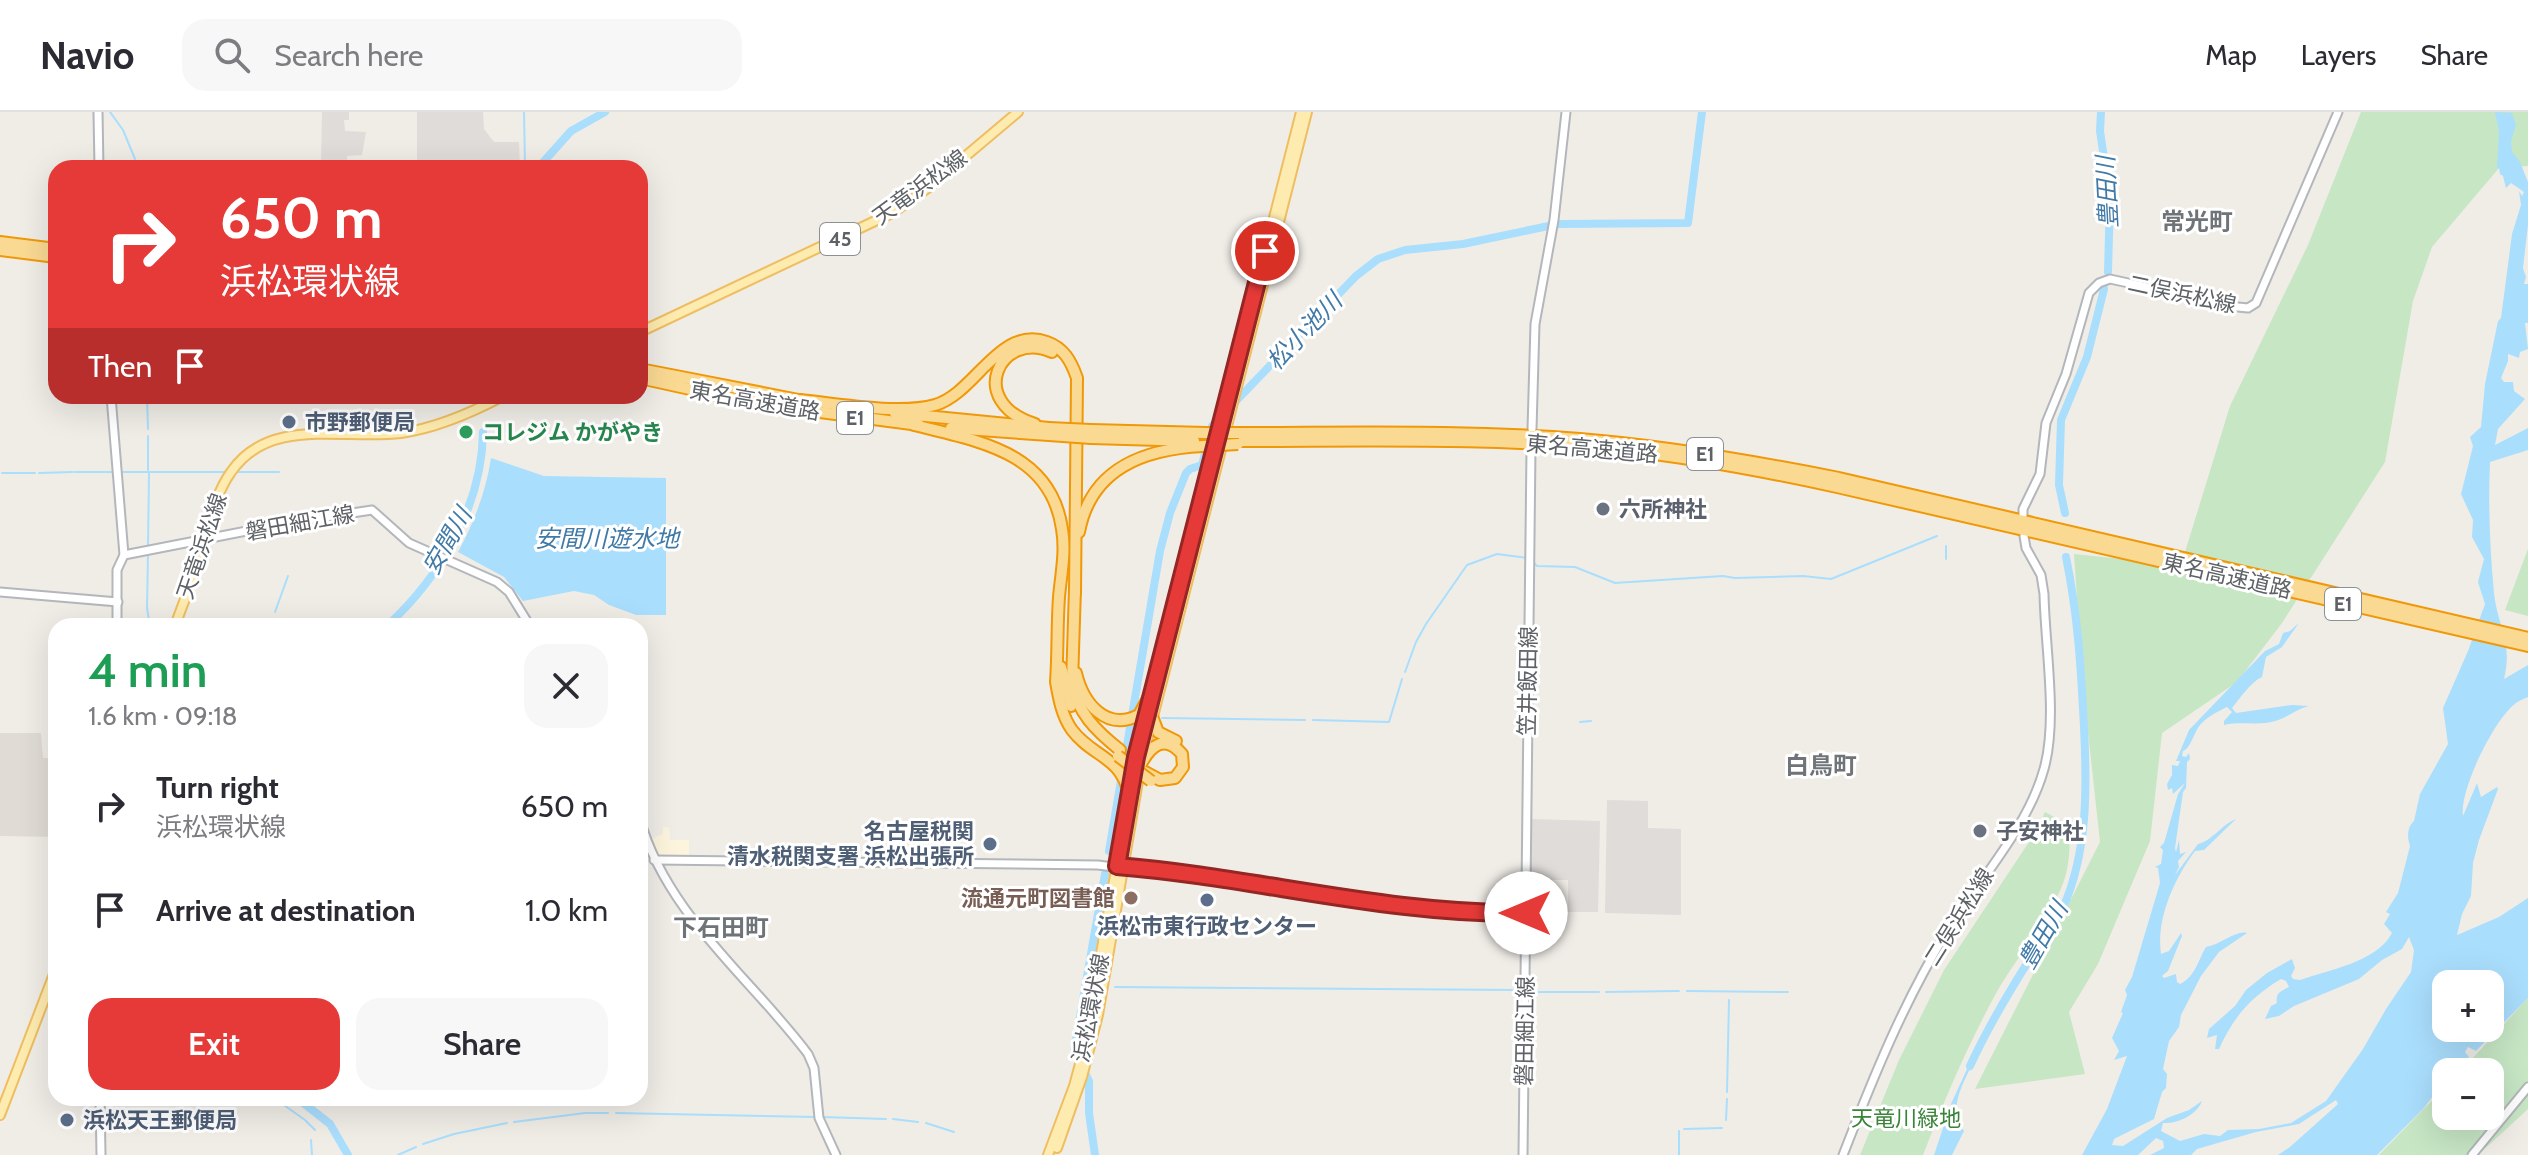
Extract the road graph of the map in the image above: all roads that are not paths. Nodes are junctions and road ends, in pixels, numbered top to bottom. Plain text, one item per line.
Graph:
1 (98, 112) edge
2 (1018, 112) edge
3 (1301, 112) edge
4 (1307, 112) edge
5 (1566, 112) edge
6 (2338, 112) edge
7 (99, 160) edge
8 (0, 242) edge
9 (48, 248) edge
10 (0, 250) edge
11 (48, 256) edge
12 (648, 328) edge
13 (648, 376) edge
14 (664, 379) junction
15 (800, 400) junction
16 (112, 404) edge
17 (486, 404) edge
18 (1228, 412) junction
19 (914, 425) junction
20 (1532, 429) dead end
21 (1049, 432) junction
22 (1238, 439) junction
23 (1204, 440) junction
24 (1531, 449) dead end
25 (2023, 515) dead end
26 (2024, 536) dead end
27 (205, 541) junction
28 (124, 555) junction
29 (2159, 557) junction
30 (0, 592) edge
31 (1075, 593) junction
32 (1059, 594) junction
33 (118, 602) junction
34 (117, 618) edge
35 (178, 618) edge
36 (525, 618) edge
37 (2528, 638) edge
38 (2528, 646) edge
39 (1073, 660) junction
40 (1154, 687) junction
41 (1153, 719) junction
42 (1119, 757) junction
43 (1141, 764) junction
44 (1155, 781) junction
45 (1128, 789) junction
46 (648, 842) edge
47 (654, 860) junction
48 (1120, 867) junction
49 (1526, 913) junction
50 (48, 990) edge
51 (1082, 1071) junction
52 (2528, 1087) edge
53 (100, 1106) edge
54 (0, 1115) edge
55 (101, 1155) edge
56 (836, 1155) edge
57 (1051, 1155) edge
58 (1523, 1155) edge
59 (1843, 1155) edge
60 (2472, 1155) edge

1 - 7 main road
2 - 12 main road, 天竜浜松線 / 45
3 - 18 main road, 浜松環状線
4 - 18 main road, 浜松環状線
5 - 20 main road
6 - 25 main road, 二俣浜松線
8 - 9 highway
10 - 11 highway
13 - 14 highway, 東名高速道路 / E1
14 - 15 highway, 東名高速道路 / E1
14 - 19 highway, 東名高速道路 / E1
15 - 21 highway, 東名高速道路 / E1
15 - 31 highway
16 - 28 main road
17 - 27 main road, 天竜浜松線
18 - 40 main road, 浜松環状線
18 - 41 main road, 浜松環状線
19 - 21 highway, 東名高速道路 / E1
19 - 32 highway
21 - 23 highway, 東名高速道路 / E1, bridge
21 - 32 highway
22 - 23 highway, 東名高速道路 / E1, bridge
22 - 29 highway, 東名高速道路 / E1
22 - 29 highway, 東名高速道路 / E1
23 - 31 highway
24 - 49 main road, 笠井飯田線
26 - 59 main road, 二俣浜松線
27 - 28 main road, 磐田細江線
27 - 35 main road, 天竜浜松線
27 - 36 main road, 磐田細江線
28 - 33 main road
29 - 37 highway, 東名高速道路 / E1
29 - 38 highway, 東名高速道路 / E1
30 - 33 main road
31 - 39 highway
32 - 42 highway
33 - 34 main road
39 - 40 highway
39 - 42 highway
40 - 45 main road, 浜松環状線
41 - 43 main road, 浜松環状線
41 - 44 highway
42 - 44 highway, bridge
42 - 45 highway
43 - 44 highway
43 - 48 main road, 浜松環状線
45 - 48 main road, 浜松環状線
46 - 47 main road
47 - 48 main road
47 - 56 main road
48 - 49 main road
48 - 51 main road, 浜松環状線
48 - 51 main road, 浜松環状線
49 - 58 main road, 磐田細江線
50 - 54 main road
51 - 57 main road, 浜松環状線
52 - 60 main road
53 - 55 main road

